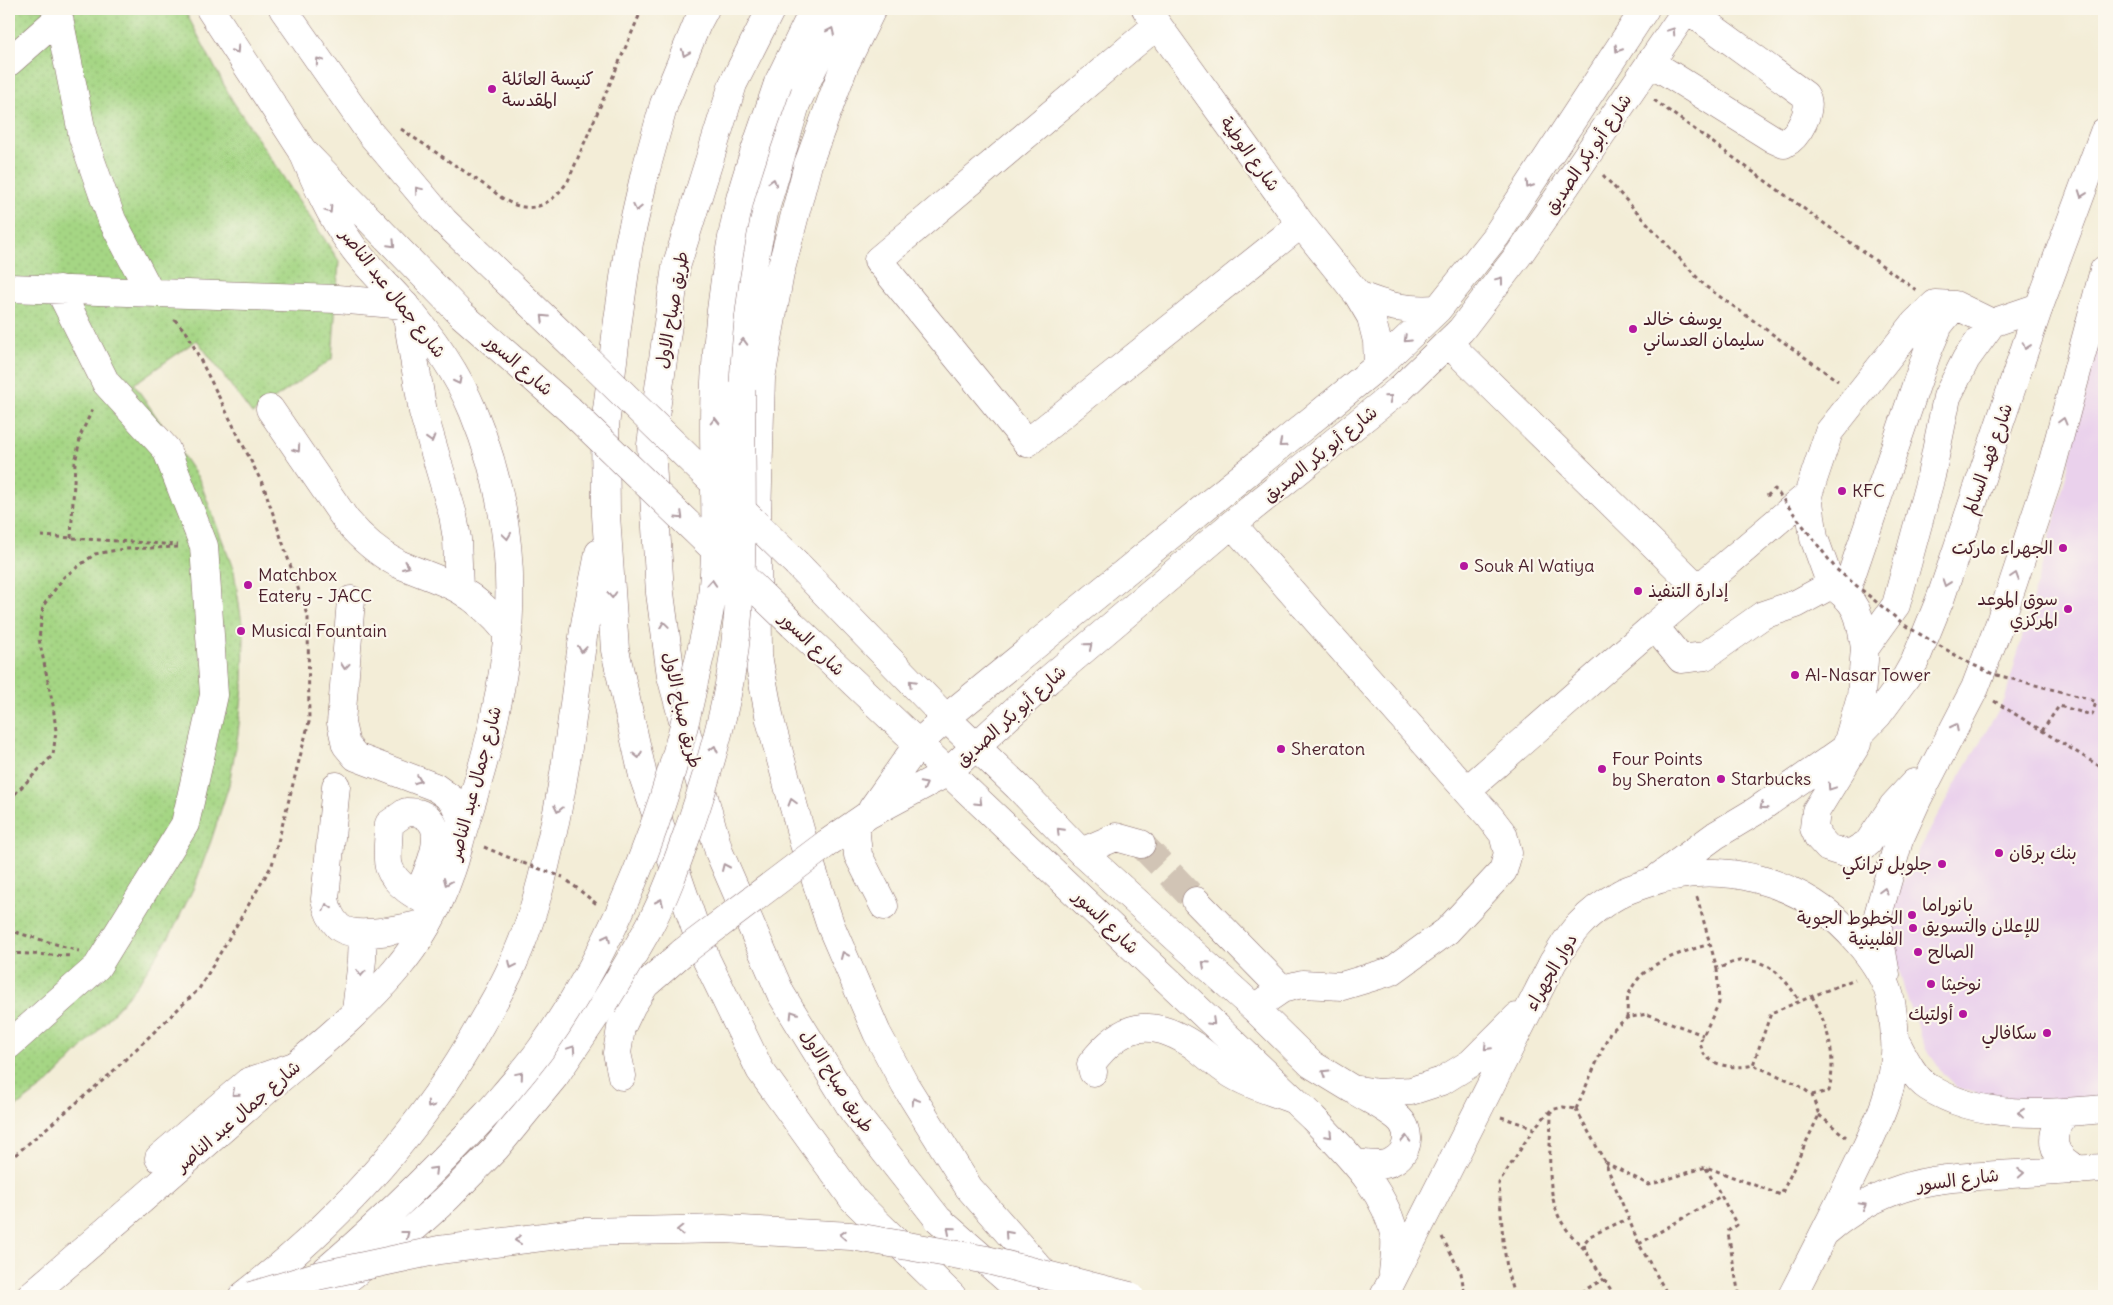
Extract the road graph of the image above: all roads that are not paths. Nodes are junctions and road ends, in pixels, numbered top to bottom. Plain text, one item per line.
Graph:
1 (210, 9) edge
2 (283, 9) edge
3 (705, 9) edge
4 (771, 9) edge
5 (814, 9) edge
6 (841, 9) edge
7 (872, 9) edge
8 (1645, 9) edge
9 (1687, 9) edge
10 (1152, 17) edge
11 (9, 62) edge
12 (1650, 62) junction
13 (2104, 132) edge
14 (302, 150) junction
15 (1301, 224) junction
16 (2104, 270) edge
17 (9, 288) edge
18 (59, 289) junction
19 (150, 292) junction
20 (1358, 295) junction
21 (1945, 304) junction
22 (405, 305) junction
23 (2039, 307) junction
24 (1438, 309) junction
25 (1992, 323) junction
26 (1448, 343) junction
27 (1378, 366) junction
28 (270, 409) dead end
29 (1808, 495) junction
30 (606, 515) junction
31 (1232, 524) junction
32 (1698, 588) junction
33 (458, 589) junction
34 (1838, 590) junction
35 (351, 600) dead end
36 (1654, 626) junction
37 (508, 633) junction
38 (1866, 648) junction
39 (946, 718) junction
40 (1856, 739) junction
41 (918, 744) junction
42 (975, 748) junction
43 (1938, 759) junction
44 (948, 772) junction
45 (336, 786) dead end
46 (1467, 790) junction
47 (861, 819) junction
48 (460, 837) junction
49 (1141, 844) tunnel mouth
50 (1081, 852) junction
51 (1655, 880) junction
52 (1196, 901) tunnel mouth
53 (884, 906) dead end
54 (427, 909) junction
55 (363, 934) junction
56 (1883, 981) junction
57 (1282, 989) junction
58 (1534, 1000) junction
59 (1254, 1008) junction
60 (356, 1011) junction
61 (1895, 1040) junction
62 (9, 1045) edge
63 (294, 1066) junction
64 (1092, 1072) dead end
65 (622, 1076) dead end
66 (1352, 1089) junction
67 (1294, 1100) junction
68 (2104, 1110) edge
69 (2067, 1112) junction
70 (159, 1158) dead end
71 (1356, 1163) junction
72 (2092, 1169) edge
73 (1824, 1234) junction
74 (1388, 1288) edge
75 (30, 1296) edge
76 (243, 1296) edge
77 (251, 1296) edge
78 (295, 1296) edge
79 (326, 1296) edge
80 (952, 1296) edge
81 (1026, 1296) edge
82 (1064, 1296) edge
83 (1130, 1296) edge
84 (1792, 1296) edge

1 -> 14 main road, شارع السور
39 -> 2 main road, شارع السور, bridge
3 -> 30 main road
81 -> 4 main road, طريق صباح الاول
78 -> 5 main road, bridge
79 -> 6 main road, bridge
82 -> 7 main road
8 -> 24 main road, شارع أبو بكر الصديق
12 -> 9 main road, شارع أبو بكر الصديق
9 - 12 main road
10 - 15 main road, شارع الوطية
10 - 15 main road
11 - 19 main road
26 -> 12 main road, شارع أبو بكر الصديق
13 -> 23 main road, شارع فهد السالم
14 -> 22 main road, شارع جمال عبد الناصر
14 -> 41 main road, شارع السور, bridge
15 - 20 main road, شارع الوطية
43 -> 16 main road
17 - 18 main road
18 - 19 main road
18 - 62 main road
19 - 22 main road
20 - 24 main road, شارع الوطية
20 - 27 main road, شارع الوطية
21 - 25 main road
21 - 29 main road
21 - 34 main road
22 -> 33 main road
22 -> 37 main road, شارع جمال عبد الناصر
23 - 25 main road
23 -> 40 main road, شارع فهد السالم
24 -> 27 main road, شارع أبو بكر الصديق
25 - 38 main road
31 -> 26 main road, شارع أبو بكر الصديق
26 - 32 main road
27 -> 39 main road, شارع أبو بكر الصديق
28 -> 33 main road
29 - 32 main road
29 - 34 main road
30 -> 76 main road
30 -> 80 main road
42 -> 31 main road, شارع أبو بكر الصديق
31 - 46 main road
32 - 36 main road
33 - 37 main road
34 - 36 main road
34 - 38 main road
35 -> 48 main road
36 - 46 main road
37 - 48 main road, شارع جمال عبد الناصر
38 - 40 main road
39 - 41 main road, شارع أبو بكر الصديق
39 - 42 main road, شارع السور
40 -> 43 main road
40 -> 51 main road, شارع فهد السالم
41 - 44 main road, شارع السور
41 - 47 main road, شارع أبو بكر الصديق
42 - 44 main road, شارع أبو بكر الصديق
50 -> 42 main road, شارع السور
56 -> 43 main road
47 -> 44 main road, شارع أبو بكر الصديق
44 -> 67 main road, شارع السور
55 -> 45 main road
46 - 57 main road
47 - 53 main road
47 - 65 main road, شارع أبو بكر الصديق, bridge
48 -> 54 main road, شارع جمال عبد الناصر
49 - 50 main road
59 -> 50 main road, شارع السور
51 - 56 main road, دوار الجهراء
51 - 58 main road, دوار الجهراء
52 - 57 main road
54 - 55 main road
54 - 60 main road, شارع جمال عبد الناصر
55 -> 60 main road
56 - 61 main road, دوار الجهراء
57 - 59 main road
58 -> 66 main road, شارع السور
58 - 74 main road, دوار الجهراء
66 -> 59 main road, شارع السور
60 - 63 main road, شارع جمال عبد الناصر
69 -> 61 main road
61 - 73 main road, دوار الجهراء
63 -> 70 main road
63 - 75 main road, شارع جمال عبد الناصر
64 - 67 main road
71 -> 66 main road
67 -> 71 main road, شارع السور
68 - 69 main road
69 - 72 main road
71 - 74 main road, شارع السور
73 -> 72 main road, شارع السور
73 - 84 main road, دوار الجهراء
83 -> 77 main road, bridge

